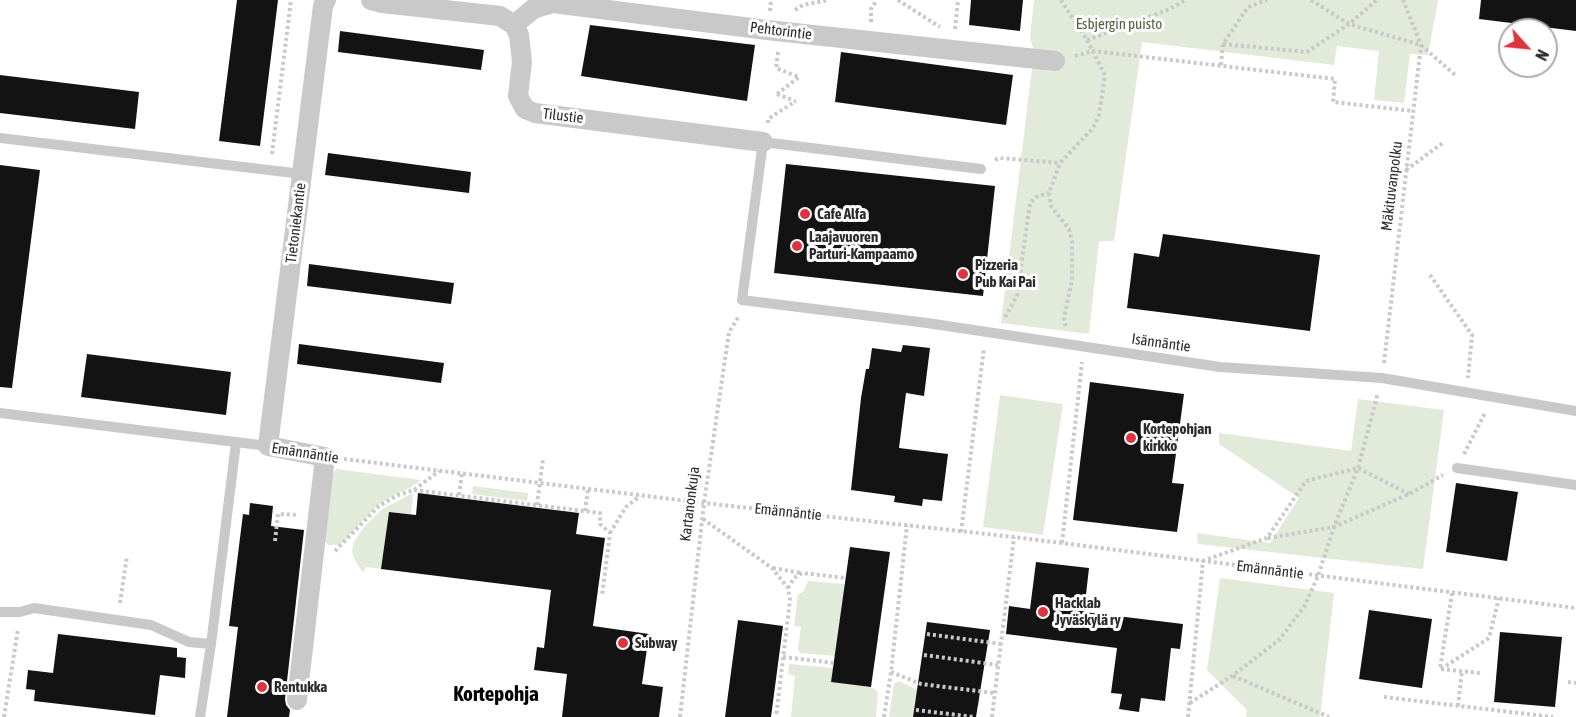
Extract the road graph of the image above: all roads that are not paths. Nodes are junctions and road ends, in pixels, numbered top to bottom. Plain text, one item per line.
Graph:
1 (326, 0) edge
2 (371, 0) edge
3 (553, 2) edge
4 (514, 26) junction
5 (1055, 61) dead end
6 (0, 138) edge
7 (763, 142) junction
8 (981, 169) road end
9 (302, 174) junction
10 (1576, 411) edge
11 (0, 413) edge
12 (236, 443) junction
13 (268, 446) junction
14 (1457, 468) road end
15 (1576, 485) edge
16 (0, 612) edge
17 (211, 644) junction
18 (297, 700) dead end
19 (201, 717) edge

1 - 9 street, Tietoniekantie
2 - 4 street
3 - 4 street, Pehtorintie
3 - 5 street, Pehtorintie
4 - 7 street, Tilustie
6 - 9 lane
7 - 8 lane
7 - 10 lane, Isännäntie
9 - 13 street, Tietoniekantie
11 - 12 lane, Emännäntie
12 - 13 lane, Emännäntie
12 - 17 lane
13 - 18 street, Emännäntie
14 - 15 lane
16 - 17 lane
17 - 19 lane

